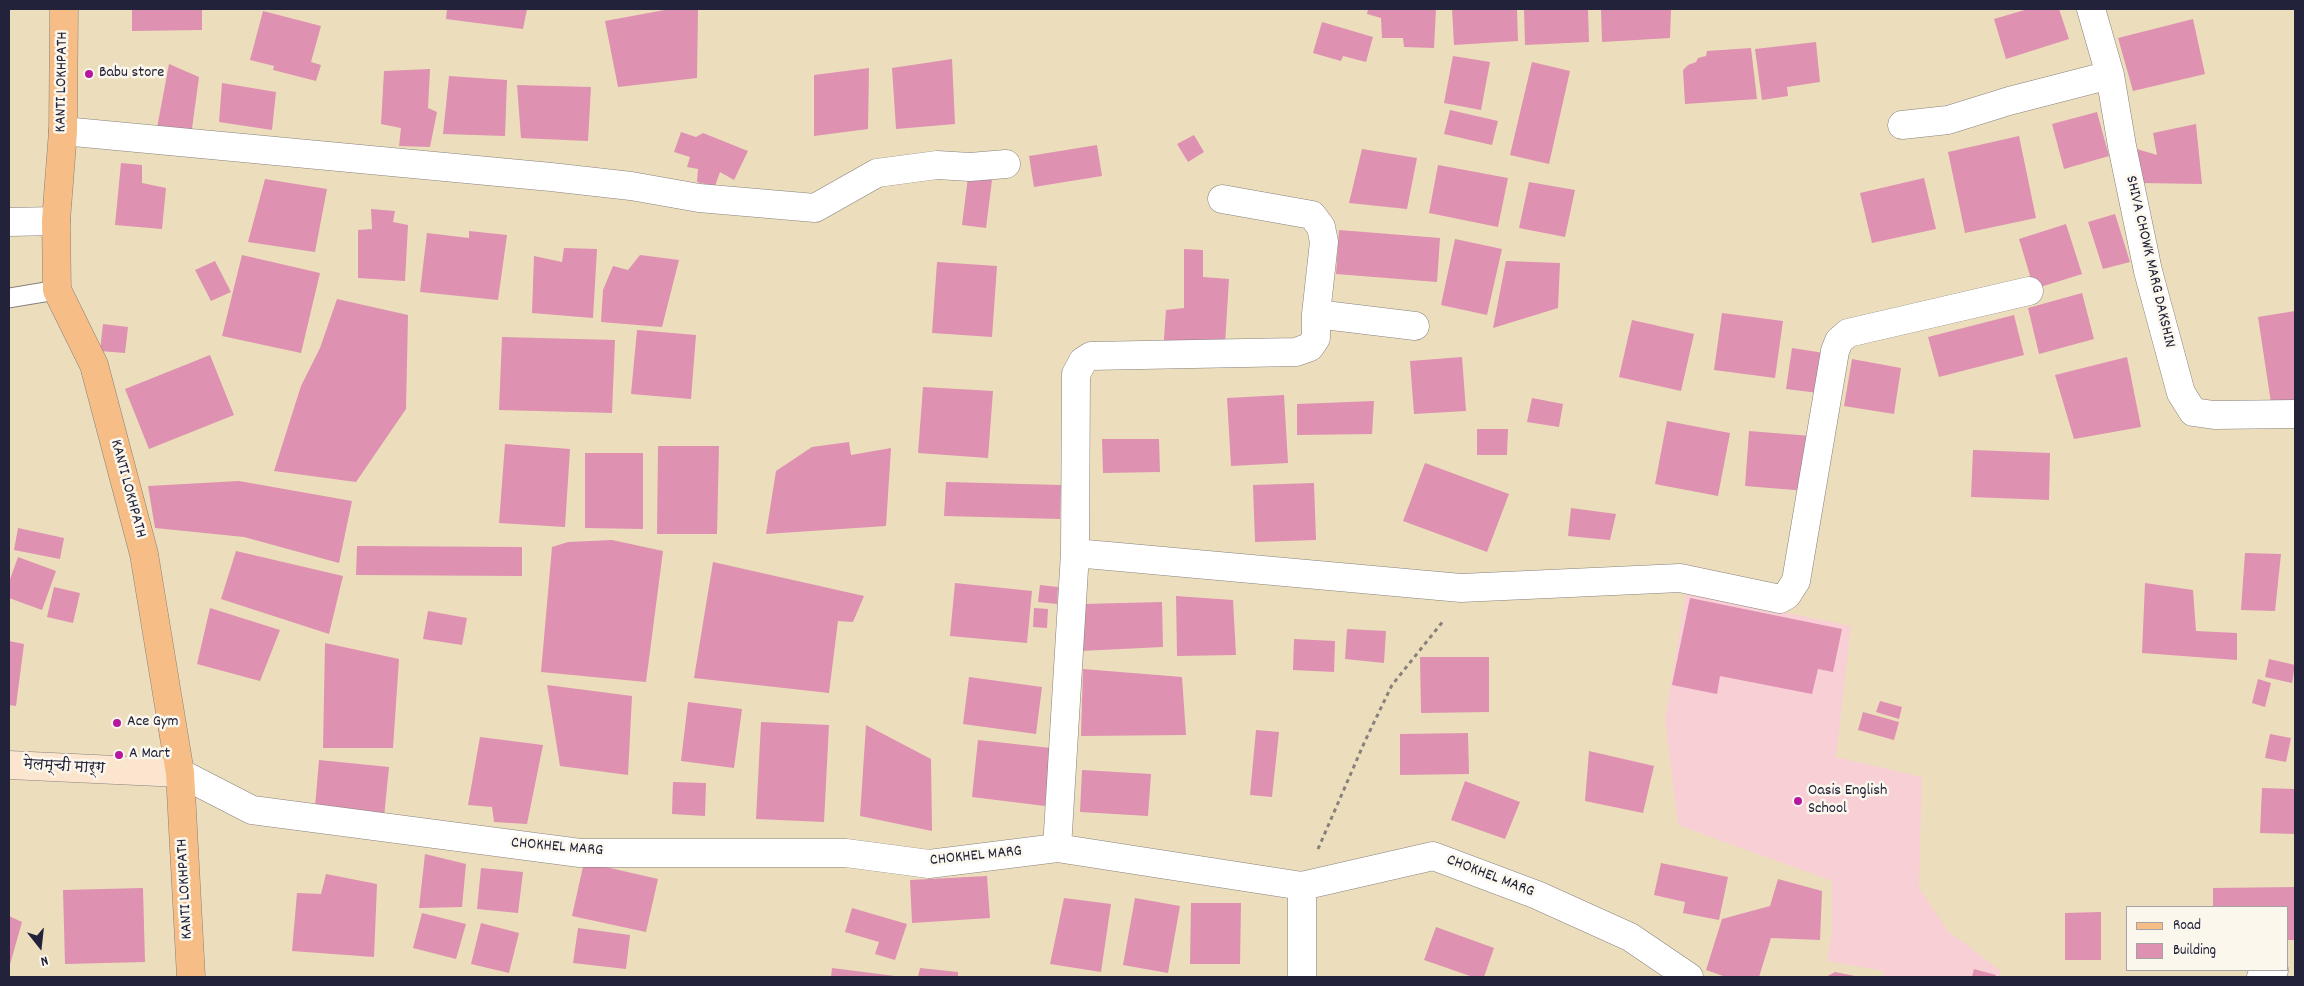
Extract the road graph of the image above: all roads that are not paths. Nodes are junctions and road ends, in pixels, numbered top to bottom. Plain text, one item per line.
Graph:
1 (64, 9) edge
2 (2091, 9) edge
3 (2110, 75) junction
4 (1902, 125) dead end
5 (63, 131) junction
6 (1006, 164) dead end
7 (1222, 199) dead end
8 (56, 221) junction
9 (9, 222) edge
10 (57, 290) junction
11 (2029, 291) dead end
12 (9, 298) edge
13 (1316, 314) junction
14 (1415, 326) dead end
15 (2295, 414) edge
16 (1075, 553) junction
17 (9, 765) edge
18 (180, 773) junction
19 (1057, 848) junction
20 (1302, 886) junction
21 (2272, 971) edge
22 (191, 977) edge
23 (1302, 977) edge
24 (1689, 977) edge
25 (2261, 977) edge

1 - 5 main road, KANTI LOKHPATH
2 - 3 street, SHIVA CHOWK MARG DAKSHIN
3 - 4 street
3 - 15 street, SHIVA CHOWK MARG DAKSHIN
5 - 6 street
5 - 8 main road, KANTI LOKHPATH
7 - 13 street
8 - 9 street
8 - 10 main road, KANTI LOKHPATH
10 - 12 lane
10 - 18 main road, KANTI LOKHPATH
11 - 16 street
13 - 14 street
13 - 16 street
16 - 19 street
17 - 18 main road, मेलम्ची मार्ग
18 - 19 street, CHOKHEL MARG
18 - 22 main road, KANTI LOKHPATH
19 - 20 street, CHOKHEL MARG
20 - 23 street
20 - 24 street, CHOKHEL MARG
21 - 25 street

